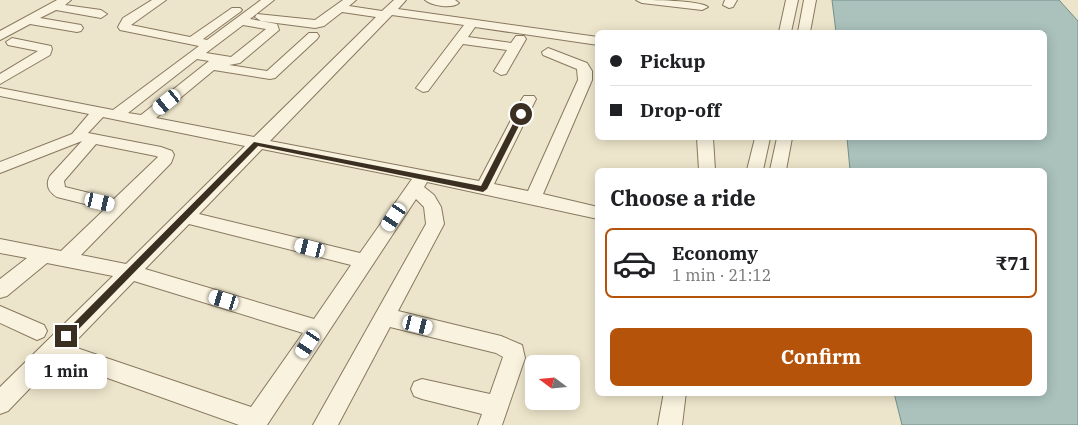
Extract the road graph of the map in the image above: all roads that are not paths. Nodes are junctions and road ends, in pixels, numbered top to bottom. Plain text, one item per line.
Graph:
1 (65, 0) edge
2 (160, 0) edge
3 (250, 0) edge
4 (268, 0) edge
5 (350, 0) edge
6 (400, 0) edge
7 (431, 0) edge
8 (642, 0) edge
9 (792, 0) edge
10 (810, 0) edge
11 (453, 3) dead end
12 (54, 6) junction
13 (702, 7) dead end
14 (340, 8) junction
15 (387, 13) junction
16 (101, 14) dead end
17 (244, 18) junction
18 (28, 20) junction
19 (472, 23) junction
20 (77, 28) dead end
21 (525, 30) junction
22 (785, 30) edge
23 (804, 30) edge
24 (313, 36) dead end
25 (6, 39) edge
26 (460, 40) junction
27 (192, 41) junction
28 (595, 41) edge
29 (209, 44) junction
30 (515, 47) junction
31 (548, 52) dead end
32 (195, 55) junction
33 (215, 63) junction
34 (501, 71) dead end
35 (0, 80) edge
36 (423, 88) dead end
37 (0, 92) edge
38 (529, 99) dead end
39 (107, 114) junction
40 (143, 121) junction
41 (86, 138) junction
42 (705, 140) edge
43 (762, 140) edge
44 (784, 140) edge
45 (257, 144) junction
46 (0, 168) edge
47 (707, 168) edge
48 (756, 168) edge
49 (778, 168) edge
50 (418, 182) junction
51 (483, 189) junction
52 (533, 198) junction
53 (118, 206) junction
54 (595, 212) edge
55 (184, 217) junction
56 (0, 246) edge
57 (44, 255) junction
58 (65, 259) junction
59 (364, 261) junction
60 (130, 272) junction
61 (0, 290) edge
62 (0, 314) edge
63 (384, 317) junction
64 (318, 329) junction
65 (37, 330) dead end
66 (53, 349) junction
67 (422, 389) dead end
68 (674, 396) edge
69 (0, 403) edge
70 (493, 416) edge
71 (255, 423) edge
72 (325, 425) edge
73 (670, 425) edge

1 - 12 street
2 - 27 street
3 - 27 street
4 - 17 street
5 - 14 street
6 - 15 street
7 - 11 street
8 - 13 street
9 - 22 street
10 - 23 street
12 - 16 street
12 - 18 street
14 - 15 street
14 - 17 street
15 - 19 street
15 - 45 street
17 - 29 street
17 - 33 street
18 - 20 street
18 - 25 street
19 - 21 street
19 - 26 street
21 - 28 street
21 - 30 street
24 - 33 street
25 - 35 street
26 - 30 street
26 - 36 street
27 - 29 street
29 - 32 street
30 - 34 street
31 - 52 street
32 - 33 street
32 - 39 street
33 - 40 street
37 - 39 street
38 - 51 street
39 - 40 street
39 - 41 street
40 - 45 street
41 - 46 street
41 - 53 street
41 - 53 street
42 - 47 street
43 - 48 street
44 - 49 street
45 - 50 street
45 - 55 street
50 - 51 street
50 - 59 street
50 - 63 street
51 - 52 street
52 - 54 street
53 - 58 street
55 - 59 street
55 - 60 street
56 - 57 street
57 - 58 street
57 - 61 street
58 - 60 street
59 - 64 street
60 - 64 street
60 - 66 street
62 - 65 street
63 - 70 street
63 - 72 street
64 - 71 street
66 - 69 street
66 - 71 street
67 - 70 street
68 - 73 street

